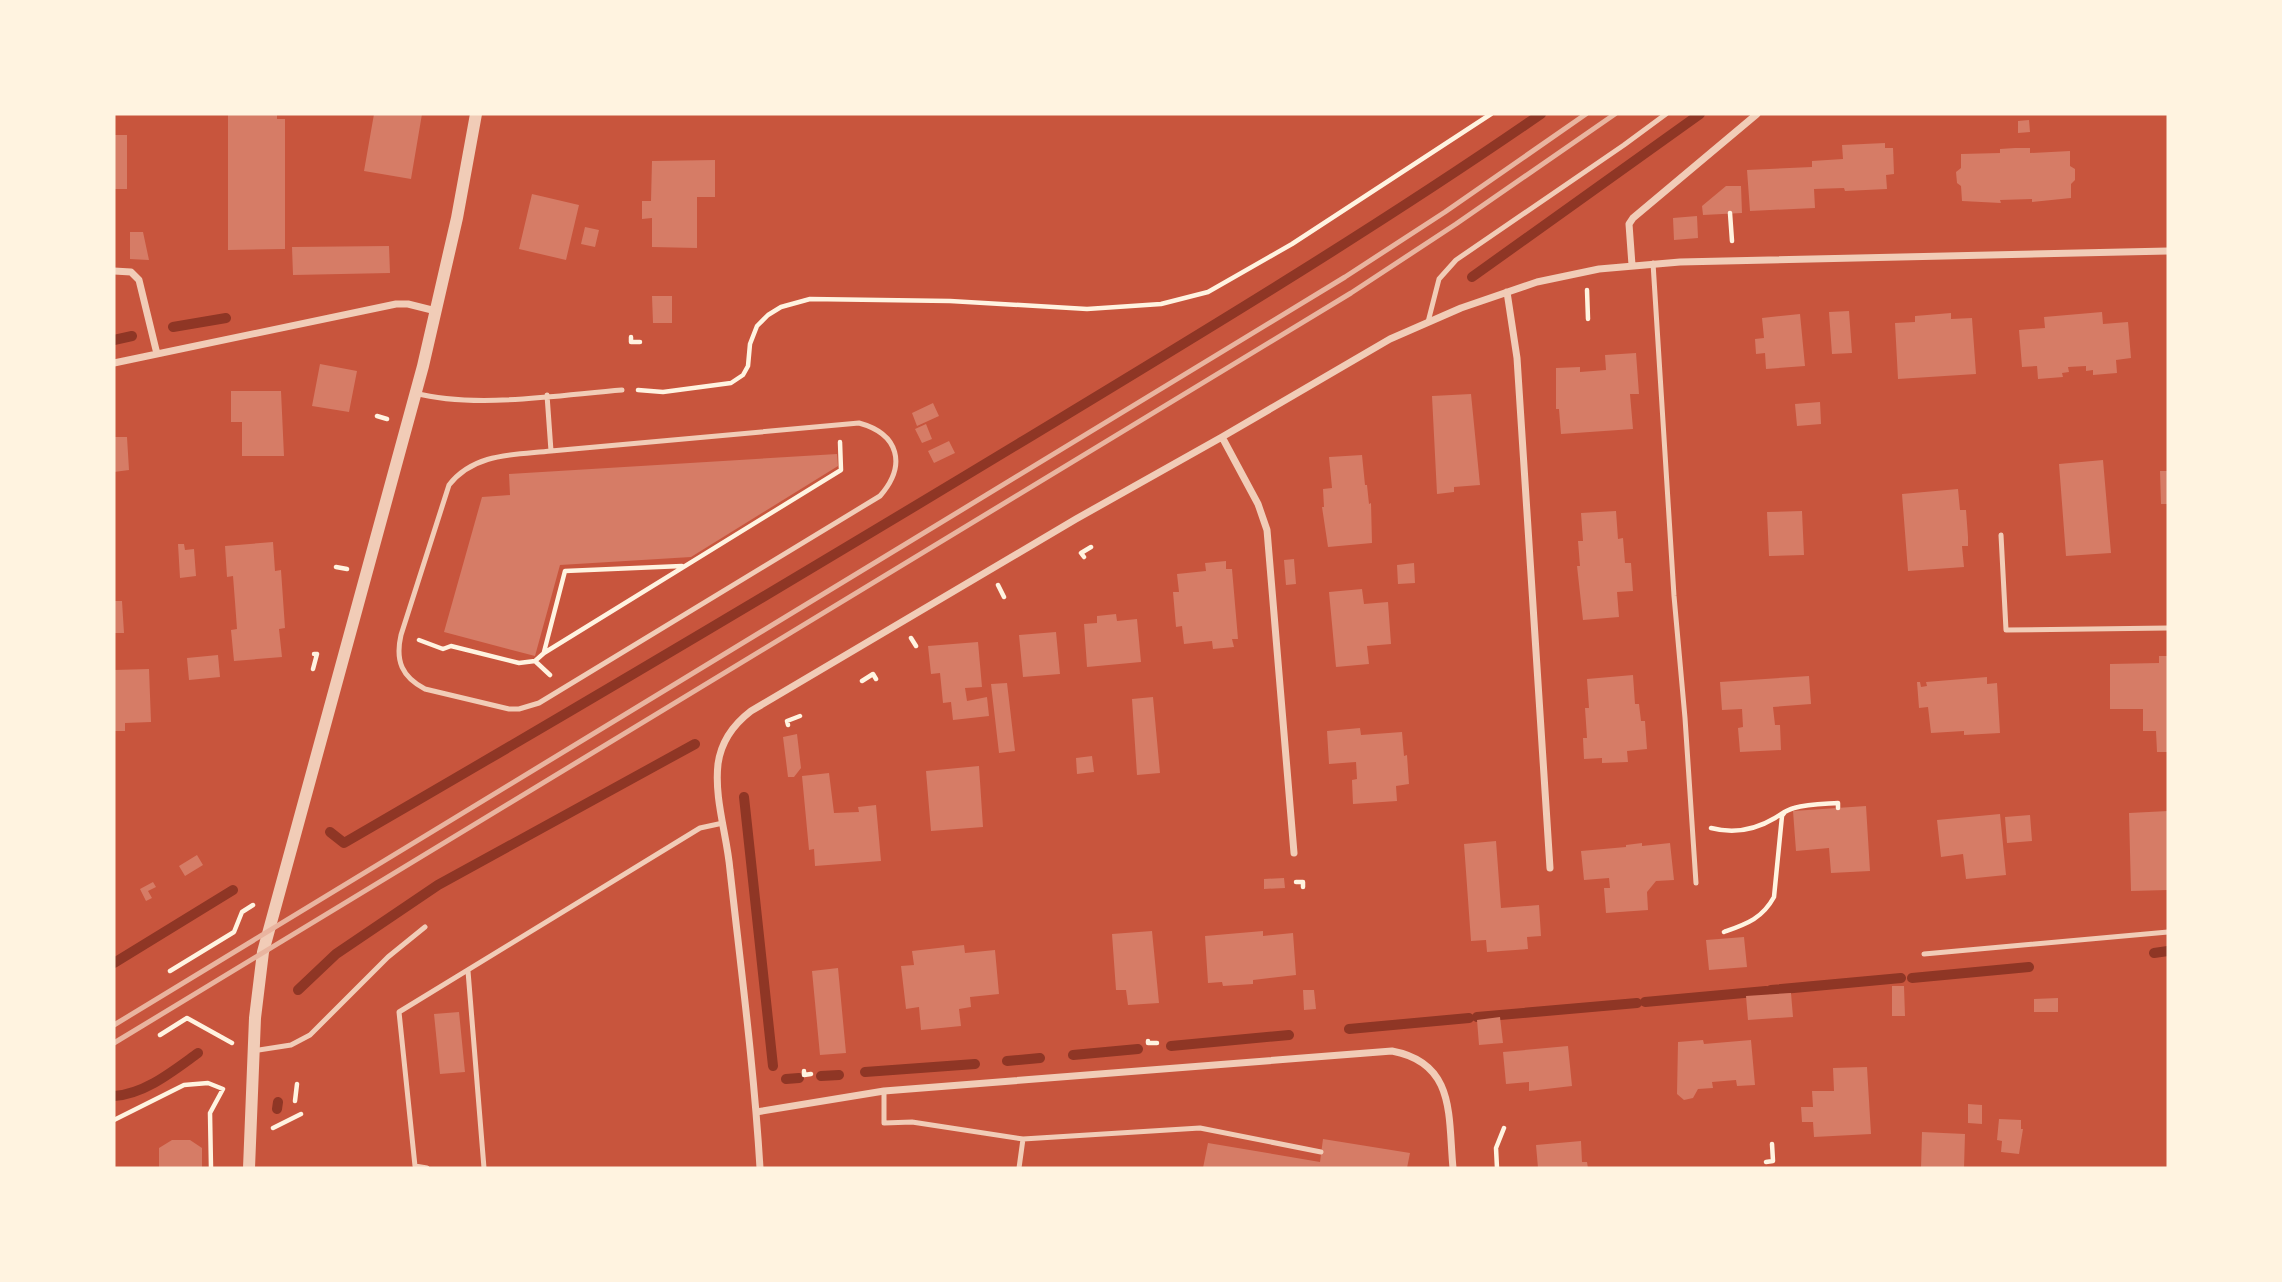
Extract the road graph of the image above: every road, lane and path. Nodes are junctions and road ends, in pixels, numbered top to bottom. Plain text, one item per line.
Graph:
1 (477, 114) edge
2 (1491, 114) edge
3 (1667, 114) edge
4 (1757, 114) edge
5 (1730, 213) dead end
6 (2168, 251) edge
7 (1732, 260) junction
8 (1653, 263) junction
9 (1632, 265) junction
10 (114, 271) edge
11 (1587, 290) dead end
12 (1507, 292) junction
13 (436, 311) junction
14 (1588, 318) dead end
15 (1428, 322) junction
16 (631, 337) dead end
17 (640, 342) dead end
18 (157, 354) junction
19 (114, 363) edge
20 (622, 390) joint
21 (415, 393) junction
22 (547, 396) junction
23 (377, 416) dead end
24 (388, 419) dead end
25 (838, 424) junction
26 (1222, 437) junction
27 (551, 451) junction
28 (2001, 535) dead end
29 (1091, 547) dead end
30 (1084, 557) dead end
31 (686, 566) junction
32 (998, 584) dead end
33 (1004, 597) dead end
34 (2168, 628) edge
35 (910, 637) dead end
36 (415, 639) dead end
37 (916, 646) dead end
38 (544, 653) junction
39 (314, 654) dead end
40 (313, 669) dead end
41 (876, 679) dead end
42 (862, 681) dead end
43 (800, 716) dead end
44 (788, 726) dead end
45 (1839, 808) dead end
46 (1785, 811) junction
47 (723, 823) junction
48 (1702, 827) dead end
49 (1294, 853) dead end
50 (1550, 868) dead end
51 (1296, 882) dead end
52 (1696, 883) dead end
53 (1303, 887) dead end
54 (254, 905) dead end
55 (425, 927) dead end
56 (1724, 932) dead end
57 (2168, 932) edge
58 (1924, 954) dead end
59 (170, 971) dead end
60 (468, 971) junction
61 (160, 1035) dead end
62 (1148, 1041) dead end
63 (233, 1043) dead end
64 (1157, 1043) dead end
65 (253, 1051) junction
66 (804, 1071) dead end
67 (811, 1074) dead end
68 (297, 1084) dead end
69 (884, 1091) junction
70 (295, 1101) dead end
71 (757, 1112) junction
72 (301, 1114) dead end
73 (114, 1121) edge
74 (274, 1128) dead end
75 (1504, 1128) dead end
76 (1023, 1139) junction
77 (1772, 1144) dead end
78 (1321, 1152) dead end
79 (1766, 1162) dead end
80 (211, 1168) edge
81 (249, 1168) edge
82 (427, 1168) edge
83 (484, 1168) edge
84 (760, 1168) edge
85 (1019, 1168) edge
86 (1453, 1168) edge
87 (1497, 1168) edge

1 - 13 street
2 - 20 path
3 - 15 lane
4 - 9 street
5 - 7 path
6 - 7 street
7 - 8 street
8 - 9 street
8 - 52 lane
9 - 12 street
10 - 18 street
11 - 14 path
12 - 15 street
12 - 50 street
13 - 18 street
13 - 21 street
15 - 26 street
16 - 17 path
18 - 19 street
20 - 22 lane
21 - 22 lane
21 - 65 street
22 - 27 lane
23 - 24 path
25 - 27 lane
25 - 27 lane
25 - 31 path
26 - 47 street
26 - 49 street
28 - 34 lane
29 - 30 path
31 - 38 path
31 - 38 path
32 - 33 path
35 - 37 path
36 - 38 path
39 - 40 path
41 - 42 path
43 - 44 path
45 - 46 path
46 - 48 path
46 - 56 path
47 - 60 lane
47 - 71 street
51 - 53 path
54 - 59 path
55 - 65 lane
57 - 58 lane
60 - 82 lane
60 - 83 lane
61 - 63 path
62 - 64 path
65 - 81 street
66 - 67 path
68 - 70 path
69 - 71 street
69 - 76 lane
69 - 86 street
71 - 84 street
72 - 74 path
73 - 80 path
75 - 87 path
76 - 78 lane
76 - 85 lane
77 - 79 path

